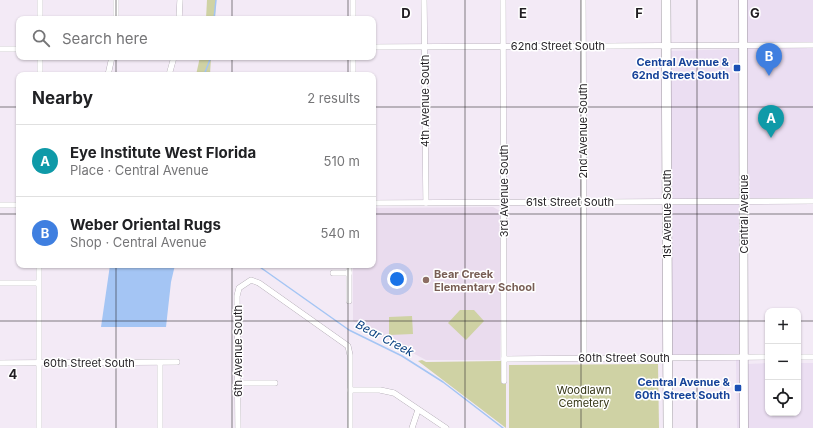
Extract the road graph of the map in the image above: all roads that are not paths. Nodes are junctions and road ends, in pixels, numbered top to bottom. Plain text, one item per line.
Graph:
1 (40, 0) edge
2 (116, 0) edge
3 (180, 0) edge
4 (353, 0) edge
5 (424, 0) edge
6 (503, 0) edge
7 (583, 0) edge
8 (666, 0) edge
9 (743, 0) edge
10 (40, 16) edge
11 (116, 16) edge
12 (179, 16) edge
13 (353, 16) edge
14 (743, 45) junction
15 (424, 46) junction
16 (583, 46) junction
17 (666, 46) junction
18 (813, 46) edge
19 (376, 47) edge
20 (503, 47) junction
21 (0, 49) edge
22 (16, 49) edge
23 (40, 60) edge
24 (111, 60) edge
25 (173, 60) edge
26 (353, 60) edge
27 (40, 72) edge
28 (109, 72) edge
29 (170, 72) edge
30 (353, 72) edge
31 (813, 201) edge
32 (504, 202) junction
33 (583, 202) junction
34 (666, 202) junction
35 (744, 202) junction
36 (376, 203) edge
37 (426, 203) junction
38 (0, 205) edge
39 (16, 205) edge
40 (39, 268) edge
41 (350, 268) edge
42 (333, 273) dead end
43 (349, 273) junction
44 (0, 283) edge
45 (38, 283) junction
46 (348, 301) dead end
47 (744, 357) junction
48 (765, 357) edge
49 (801, 357) edge
50 (813, 357) edge
51 (667, 358) junction
52 (504, 359) junction
53 (584, 359) junction
54 (160, 362) junction
55 (177, 362) dead end
56 (0, 363) edge
57 (39, 363) junction
58 (504, 381) dead end
59 (238, 383) junction
60 (275, 383) dead end
61 (350, 390) junction
62 (418, 410) junction
63 (39, 428) edge
64 (160, 428) edge
65 (238, 428) edge
66 (350, 428) edge
67 (412, 428) edge
68 (446, 428) edge
69 (668, 428) edge
70 (744, 428) edge

1 - 10 street
2 - 11 street
3 - 12 street
4 - 13 street
5 - 15 street, 4th Avenue South
6 - 20 street, 3rd Avenue South
7 - 16 street, 2nd Avenue South
8 - 17 main road, 1st Avenue South
9 - 14 main road, Central Avenue
14 - 17 street, 62nd Street South
14 - 18 street, 62nd Street South
14 - 35 main road, Central Avenue
15 - 19 street, 62nd Street South
15 - 20 street, 62nd Street South
15 - 37 street, 4th Avenue South
16 - 17 street, 62nd Street South
16 - 20 street, 62nd Street South
16 - 33 street, 2nd Avenue South
17 - 34 main road, 1st Avenue South
20 - 32 street, 3rd Avenue South
21 - 22 street
23 - 27 street
24 - 28 street
25 - 29 street
26 - 30 street
31 - 35 street, 61st Street South
32 - 33 street, 61st Street South
32 - 37 street, 61st Street South
32 - 52 street, 3rd Avenue South
33 - 34 street, 61st Street South
33 - 53 street, 2nd Avenue South
34 - 35 street, 61st Street South
34 - 51 main road, 1st Avenue South
35 - 47 main road, Central Avenue
36 - 37 street, 61st Street South
38 - 39 street
40 - 45 street
41 - 43 street
42 - 43 street
43 - 46 street
44 - 45 street
45 - 57 street
47 - 48 street, 60th Street South
47 - 51 street, 60th Street South
47 - 70 main road, Central Avenue
49 - 50 street
51 - 53 street, 60th Street South
51 - 69 main road, 1st Avenue South
52 - 53 street, 60th Street South
52 - 58 street, 3rd Avenue South
54 - 55 street, 60th Street South
54 - 57 street, 60th Street South
54 - 64 street
56 - 57 street, 60th Street South
57 - 63 street
59 - 60 street
59 - 61 street, 6th Avenue South
59 - 65 street, 6th Avenue South
61 - 62 street
61 - 66 street
62 - 67 street
62 - 68 street

